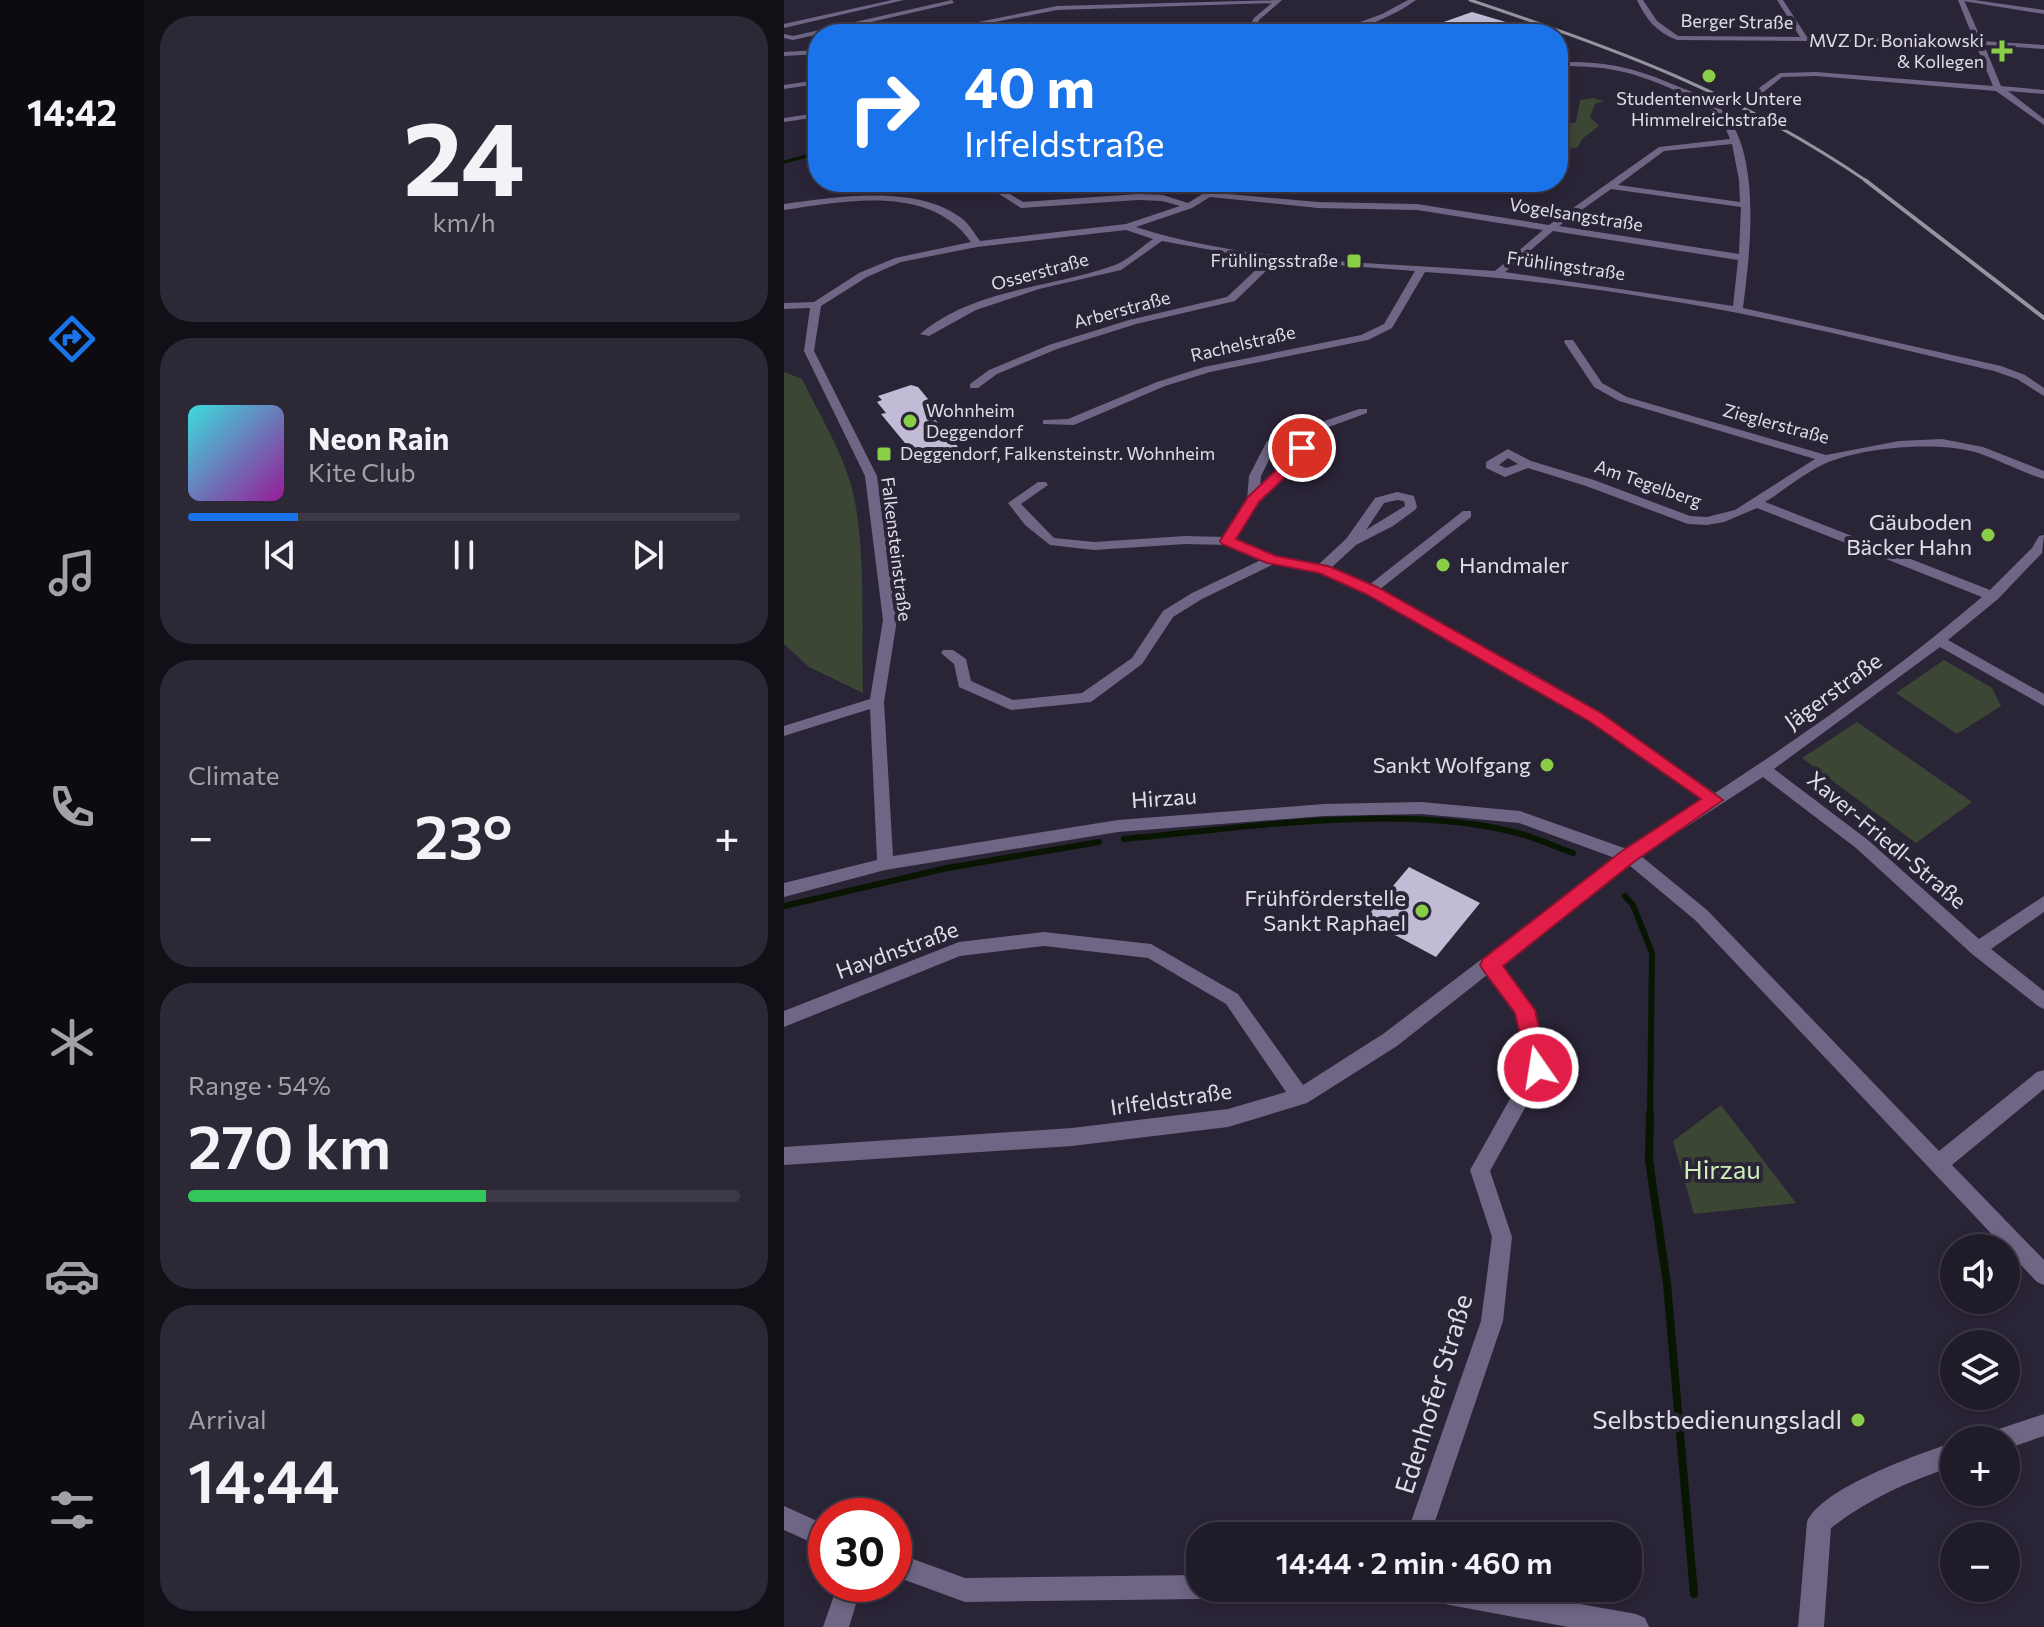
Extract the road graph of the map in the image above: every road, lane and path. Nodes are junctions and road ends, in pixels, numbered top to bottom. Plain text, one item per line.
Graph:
1 (901, 0) edge
2 (1413, 0) edge
3 (1640, 0) edge
4 (1780, 0) edge
5 (1960, 0) edge
6 (1280, 1) edge
7 (952, 2) dead end
8 (1139, 2) edge
9 (1034, 3) dead end
10 (1057, 8) junction
11 (2044, 12) edge
12 (855, 24) edge
13 (975, 24) edge
14 (1254, 24) edge
15 (1358, 24) edge
16 (784, 26) edge
17 (808, 35) edge
18 (784, 36) edge
19 (1804, 38) junction
20 (1979, 42) junction
21 (2044, 47) edge
22 (808, 53) edge
23 (784, 54) edge
24 (1568, 64) edge
25 (808, 84) edge
26 (785, 87) edge
27 (1998, 88) junction
28 (2044, 92) edge
29 (1752, 97) dead end
30 (808, 116) edge
31 (784, 120) edge
32 (2044, 123) edge
33 (1737, 141) junction
34 (1608, 186) junction
35 (1000, 192) edge
36 (1216, 192) edge
37 (1213, 195) junction
38 (1744, 205) junction
39 (1189, 206) junction
40 (784, 207) edge
41 (1127, 227) junction
42 (1551, 228) junction
43 (1160, 238) junction
44 (977, 244) junction
45 (1266, 257) junction
46 (1743, 258) junction
47 (1420, 271) junction
48 (1497, 274) junction
49 (816, 305) junction
50 (784, 306) edge
51 (1738, 310) junction
52 (925, 334) dead end
53 (1569, 342) dead end
54 (974, 386) dead end
55 (2044, 393) edge
56 (1363, 411) dead end
57 (1047, 422) dead end
58 (1287, 438) junction
59 (1826, 459) junction
60 (1527, 464) dead end
61 (2044, 475) edge
62 (1042, 485) dead end
63 (1253, 500) junction
64 (1756, 503) junction
65 (1467, 514) dead end
66 (2044, 539) edge
67 (1228, 541) junction
68 (1351, 542) junction
69 (1272, 560) junction
70 (1322, 569) junction
71 (1371, 590) junction
72 (1993, 596) junction
73 (1939, 641) junction
74 (948, 653) dead end
75 (2044, 701) edge
76 (877, 702) junction
77 (784, 731) edge
78 (1763, 769) junction
79 (1714, 800) junction
80 (1629, 856) junction
81 (885, 864) junction
82 (784, 890) edge
83 (2044, 903) edge
84 (1978, 949) junction
85 (1490, 965) junction
86 (2044, 1001) edge
87 (784, 1019) edge
88 (2044, 1078) edge
89 (1300, 1097) junction
90 (784, 1156) edge
91 (1937, 1165) junction
92 (2044, 1275) edge
93 (2044, 1425) edge
94 (2020, 1433) edge
95 (1940, 1458) edge
96 (784, 1518) edge
97 (1423, 1522) edge
98 (808, 1529) edge
99 (912, 1571) edge
100 (1186, 1587) edge
101 (844, 1602) edge
102 (1499, 1602) edge
103 (836, 1627) edge
104 (1636, 1627) edge
105 (1811, 1627) edge

1 - 16 street
2 - 15 street
3 - 19 street, Berger Straße
4 - 19 street
5 - 11 street
5 - 20 street
6 - 8 street
6 - 14 street
7 - 12 street
8 - 10 street
9 - 10 street
10 - 13 street
17 - 18 street
19 - 20 street, Berger Straße
20 - 21 street, Berger Straße
20 - 27 street
22 - 23 street
24 - 33 street
25 - 26 street
27 - 28 street
27 - 29 street
27 - 32 street
30 - 31 street
33 - 34 street
33 - 38 street
34 - 38 street
34 - 42 street
35 - 39 street
36 - 37 street
37 - 39 street
37 - 42 street, Vogelsangstraße
38 - 46 street
39 - 41 street
40 - 44 street
41 - 43 street, Frühlingstraße
41 - 44 street
42 - 46 street, Vogelsangstraße
42 - 48 street
43 - 45 street, Frühlingstraße
43 - 52 street, Osserstraße
44 - 49 street
45 - 47 street, Frühlingstraße
45 - 54 street, Arberstraße
46 - 51 street
47 - 48 street, Frühlingstraße
47 - 57 street, Rachelstraße
48 - 51 street, Frühlingstraße
49 - 50 street
49 - 76 street, Falkensteinstraße
51 - 55 street, Frühlingstraße
53 - 59 street, Zieglerstraße
56 - 58 street
58 - 63 street
58 - 63 street
59 - 61 street, Zieglerstraße
59 - 64 street, Am Tegelberg
60 - 64 street, Am Tegelberg
62 - 67 street
63 - 67 street
64 - 72 street
65 - 71 street
66 - 72 street, Jägerstraße
67 - 69 street
68 - 68 street
68 - 70 street
69 - 70 street
69 - 74 street
70 - 71 street
71 - 79 street
72 - 73 street, Jägerstraße
73 - 75 street
73 - 78 street, Jägerstraße
76 - 77 street
76 - 81 street, Falkensteinstraße
78 - 79 street, Jägerstraße
78 - 84 street, Xaver-Friedl-Straße
79 - 80 street, Jägerstraße
80 - 81 street, Hirzau
80 - 85 street, Irlfeldstraße
80 - 91 street, Hirzau
81 - 82 street, Hirzau
83 - 84 street
84 - 86 street, Xaver-Friedl-Straße
85 - 89 street, Irlfeldstraße
85 - 97 street, Edenhofer Straße
87 - 89 street, Haydnstraße
88 - 91 street
89 - 90 street, Irlfeldstraße
91 - 92 street, Hirzau
93 - 94 street
95 - 105 street
96 - 98 street
99 - 100 street
101 - 103 street
102 - 104 street

